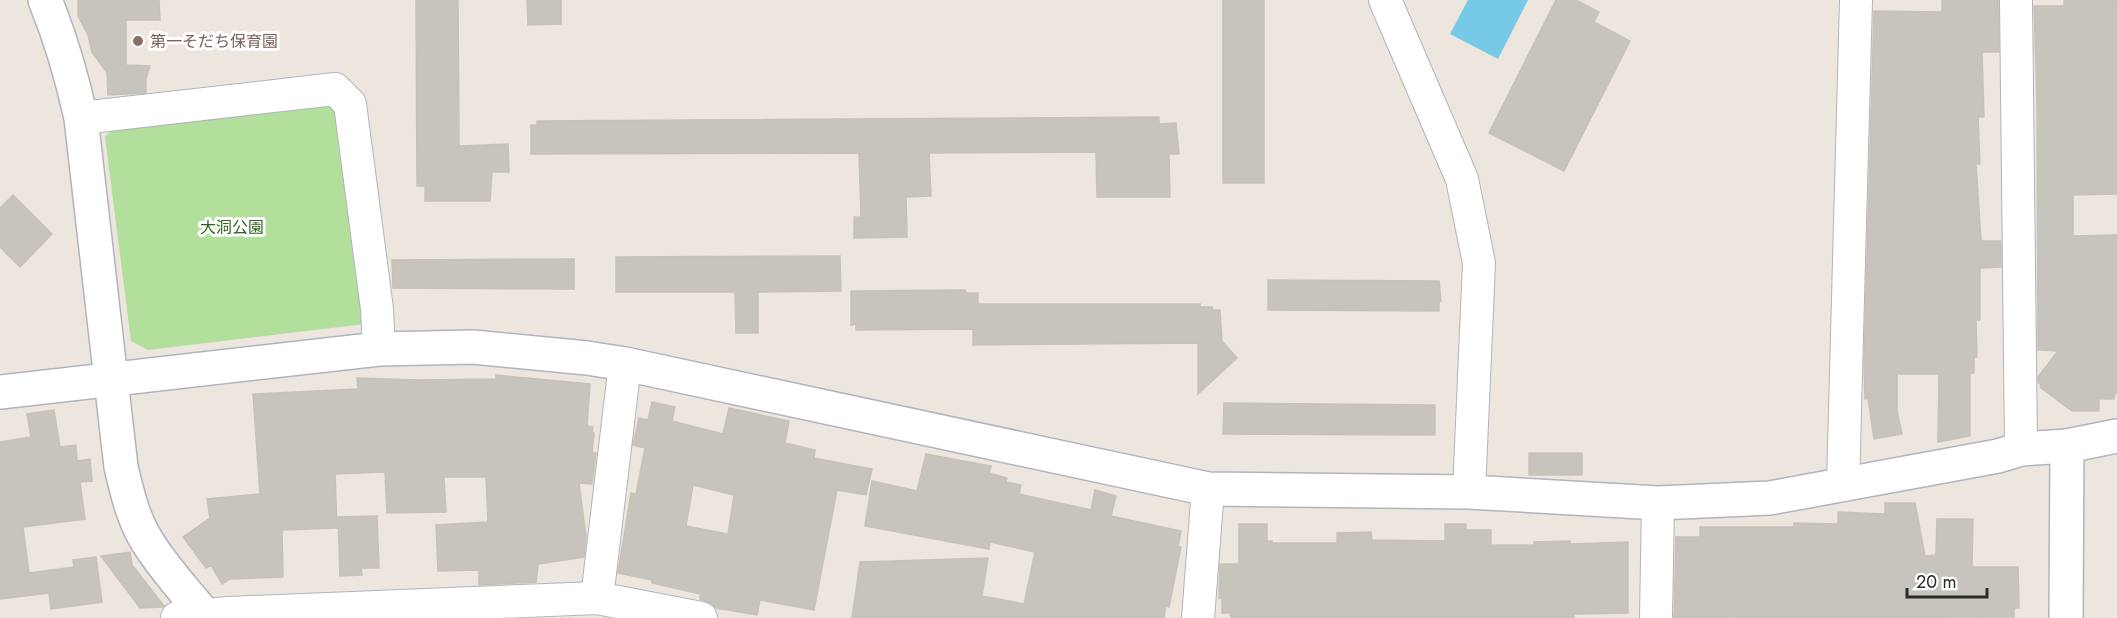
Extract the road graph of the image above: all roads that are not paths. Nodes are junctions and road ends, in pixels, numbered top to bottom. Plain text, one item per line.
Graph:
1 (45, 0) edge
2 (1385, 0) edge
3 (1856, 0) edge
4 (2016, 0) edge
5 (81, 118) junction
6 (379, 349) junction
7 (625, 364) junction
8 (110, 380) junction
9 (0, 393) edge
10 (2117, 436) edge
11 (2067, 446) junction
12 (2021, 448) junction
13 (1843, 485) junction
14 (1208, 489) junction
15 (1469, 492) junction
16 (1658, 503) junction
17 (597, 598) junction
18 (196, 617) edge
19 (702, 618) edge
20 (1198, 618) edge
21 (1656, 618) edge
22 (2066, 618) edge

1 - 5 street
2 - 15 street
3 - 13 street
4 - 12 street
5 - 6 street
5 - 8 street
6 - 7 street
6 - 8 street
7 - 14 street
7 - 17 street
8 - 9 street
8 - 18 street
10 - 11 street
11 - 12 street
11 - 22 street
12 - 13 street
13 - 16 street
14 - 15 street
14 - 20 street
15 - 16 street
16 - 21 street
17 - 18 street
17 - 19 street

